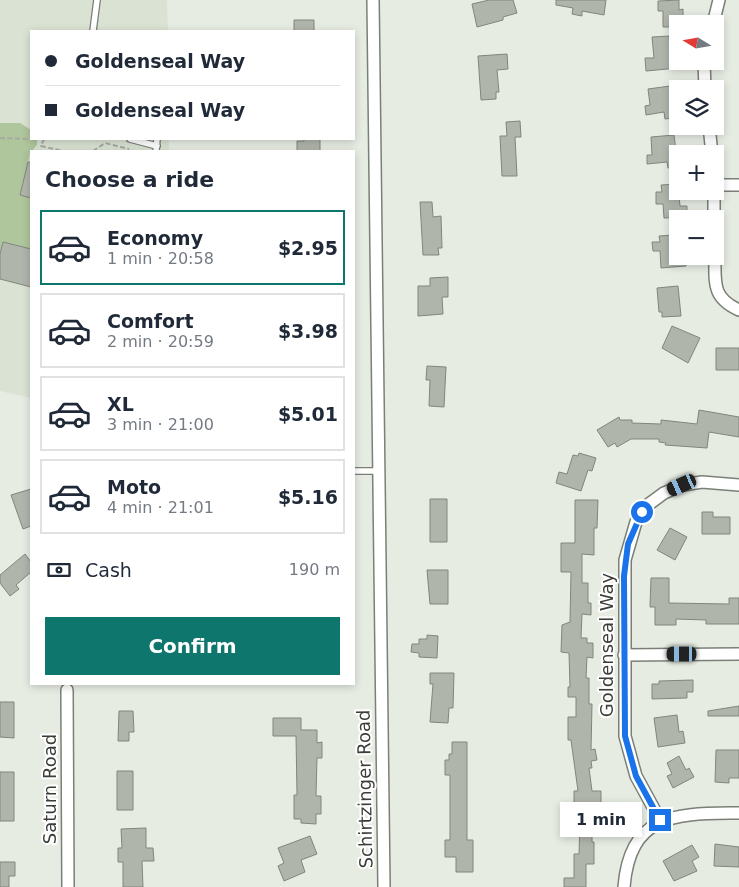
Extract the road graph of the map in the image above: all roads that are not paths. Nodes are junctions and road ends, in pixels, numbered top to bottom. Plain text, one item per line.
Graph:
1 (95, 0) edge
2 (373, 0) edge
3 (719, 0) edge
4 (715, 15) edge
5 (93, 30) edge
6 (134, 140) edge
7 (157, 145) edge
8 (724, 185) edge
9 (739, 185) edge
10 (715, 265) edge
11 (739, 310) edge
12 (355, 471) edge
13 (379, 471) junction
14 (739, 485) edge
15 (739, 654) edge
16 (624, 655) junction
17 (67, 690) dead end
18 (739, 813) edge
19 (660, 820) junction
20 (68, 887) edge
21 (384, 887) edge
22 (624, 887) edge

1 - 5 lane
2 - 13 street, Schirtzinger Road
3 - 4 street
6 - 7 lane
8 - 9 street
10 - 11 street
12 - 13 lane
13 - 21 street, Schirtzinger Road
14 - 16 street, Goldenseal Way
15 - 16 street
16 - 19 street, Goldenseal Way
17 - 20 street, Saturn Road
18 - 19 street
19 - 22 street

